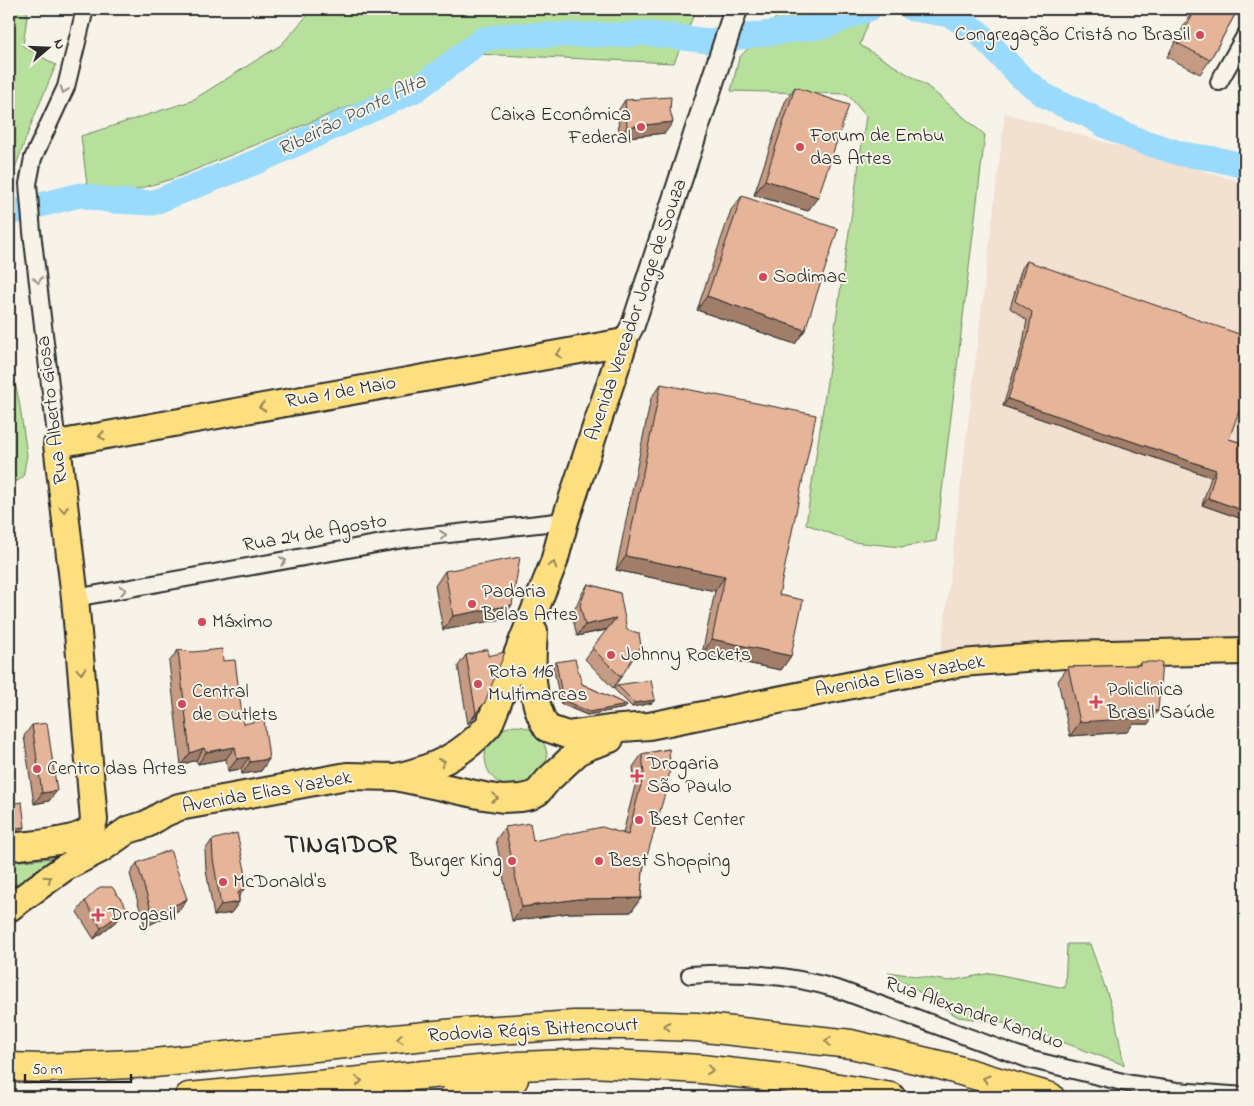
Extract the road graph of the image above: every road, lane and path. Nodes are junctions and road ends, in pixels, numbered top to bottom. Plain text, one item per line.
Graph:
1 (85, 9) edge
2 (736, 9) edge
3 (1245, 36) edge
4 (1219, 82) dead end
5 (624, 342) junction
6 (589, 348) junction
7 (614, 374) junction
8 (57, 444) junction
9 (565, 521) junction
10 (75, 598) junction
11 (536, 610) junction
12 (1245, 651) edge
13 (648, 726) junction
14 (546, 728) junction
15 (396, 777) junction
16 (548, 780) junction
17 (94, 820) junction
18 (128, 830) junction
19 (9, 847) edge
20 (9, 908) edge
21 (690, 975) dead end
22 (592, 1063) junction
23 (9, 1067) edge
24 (1245, 1096) edge
25 (189, 1097) edge
26 (454, 1097) edge
27 (891, 1097) edge
28 (1050, 1097) edge

1 -> 8 street, Rua Alberto Giosa
2 - 5 main road, Avenida Vereador Jorge de Souza
3 - 4 street
5 - 6 main road, Rua 1 de Maio
5 - 7 main road, Avenida Vereador Jorge de Souza
6 - 7 main road
6 -> 8 main road, Rua 1 de Maio
7 - 9 main road, Avenida Vereador Jorge de Souza
8 -> 10 main road, Rua Alberto Giosa
10 -> 9 street, Rua 24 de Agosto
11 -> 9 main road, Avenida Vereador Jorge de Souza
10 -> 17 main road, Rua Alberto Giosa
11 - 14 main road, Avenida Vereador Jorge de Souza
15 -> 11 main road, Avenida Vereador Jorge de Souza
12 - 13 main road, Avenida Elias Yazbek
13 - 14 main road, Avenida Elias Yazbek
13 - 16 main road, Avenida Elias Yazbek
14 - 16 main road, Avenida Vereador Jorge de Souza
15 -> 16 main road, Avenida Elias Yazbek
15 - 18 main road, Avenida Elias Yazbek
17 - 18 main road
17 - 19 main road
20 -> 18 main road, Avenida Elias Yazbek
21 - 24 street, Rua Alexandre Kanduo
25 -> 22 highway, Rodovia Régis Bittencourt
22 - 26 highway
22 -> 27 highway, Rodovia Régis Bittencourt
28 -> 23 highway, Rodovia Régis Bittencourt

